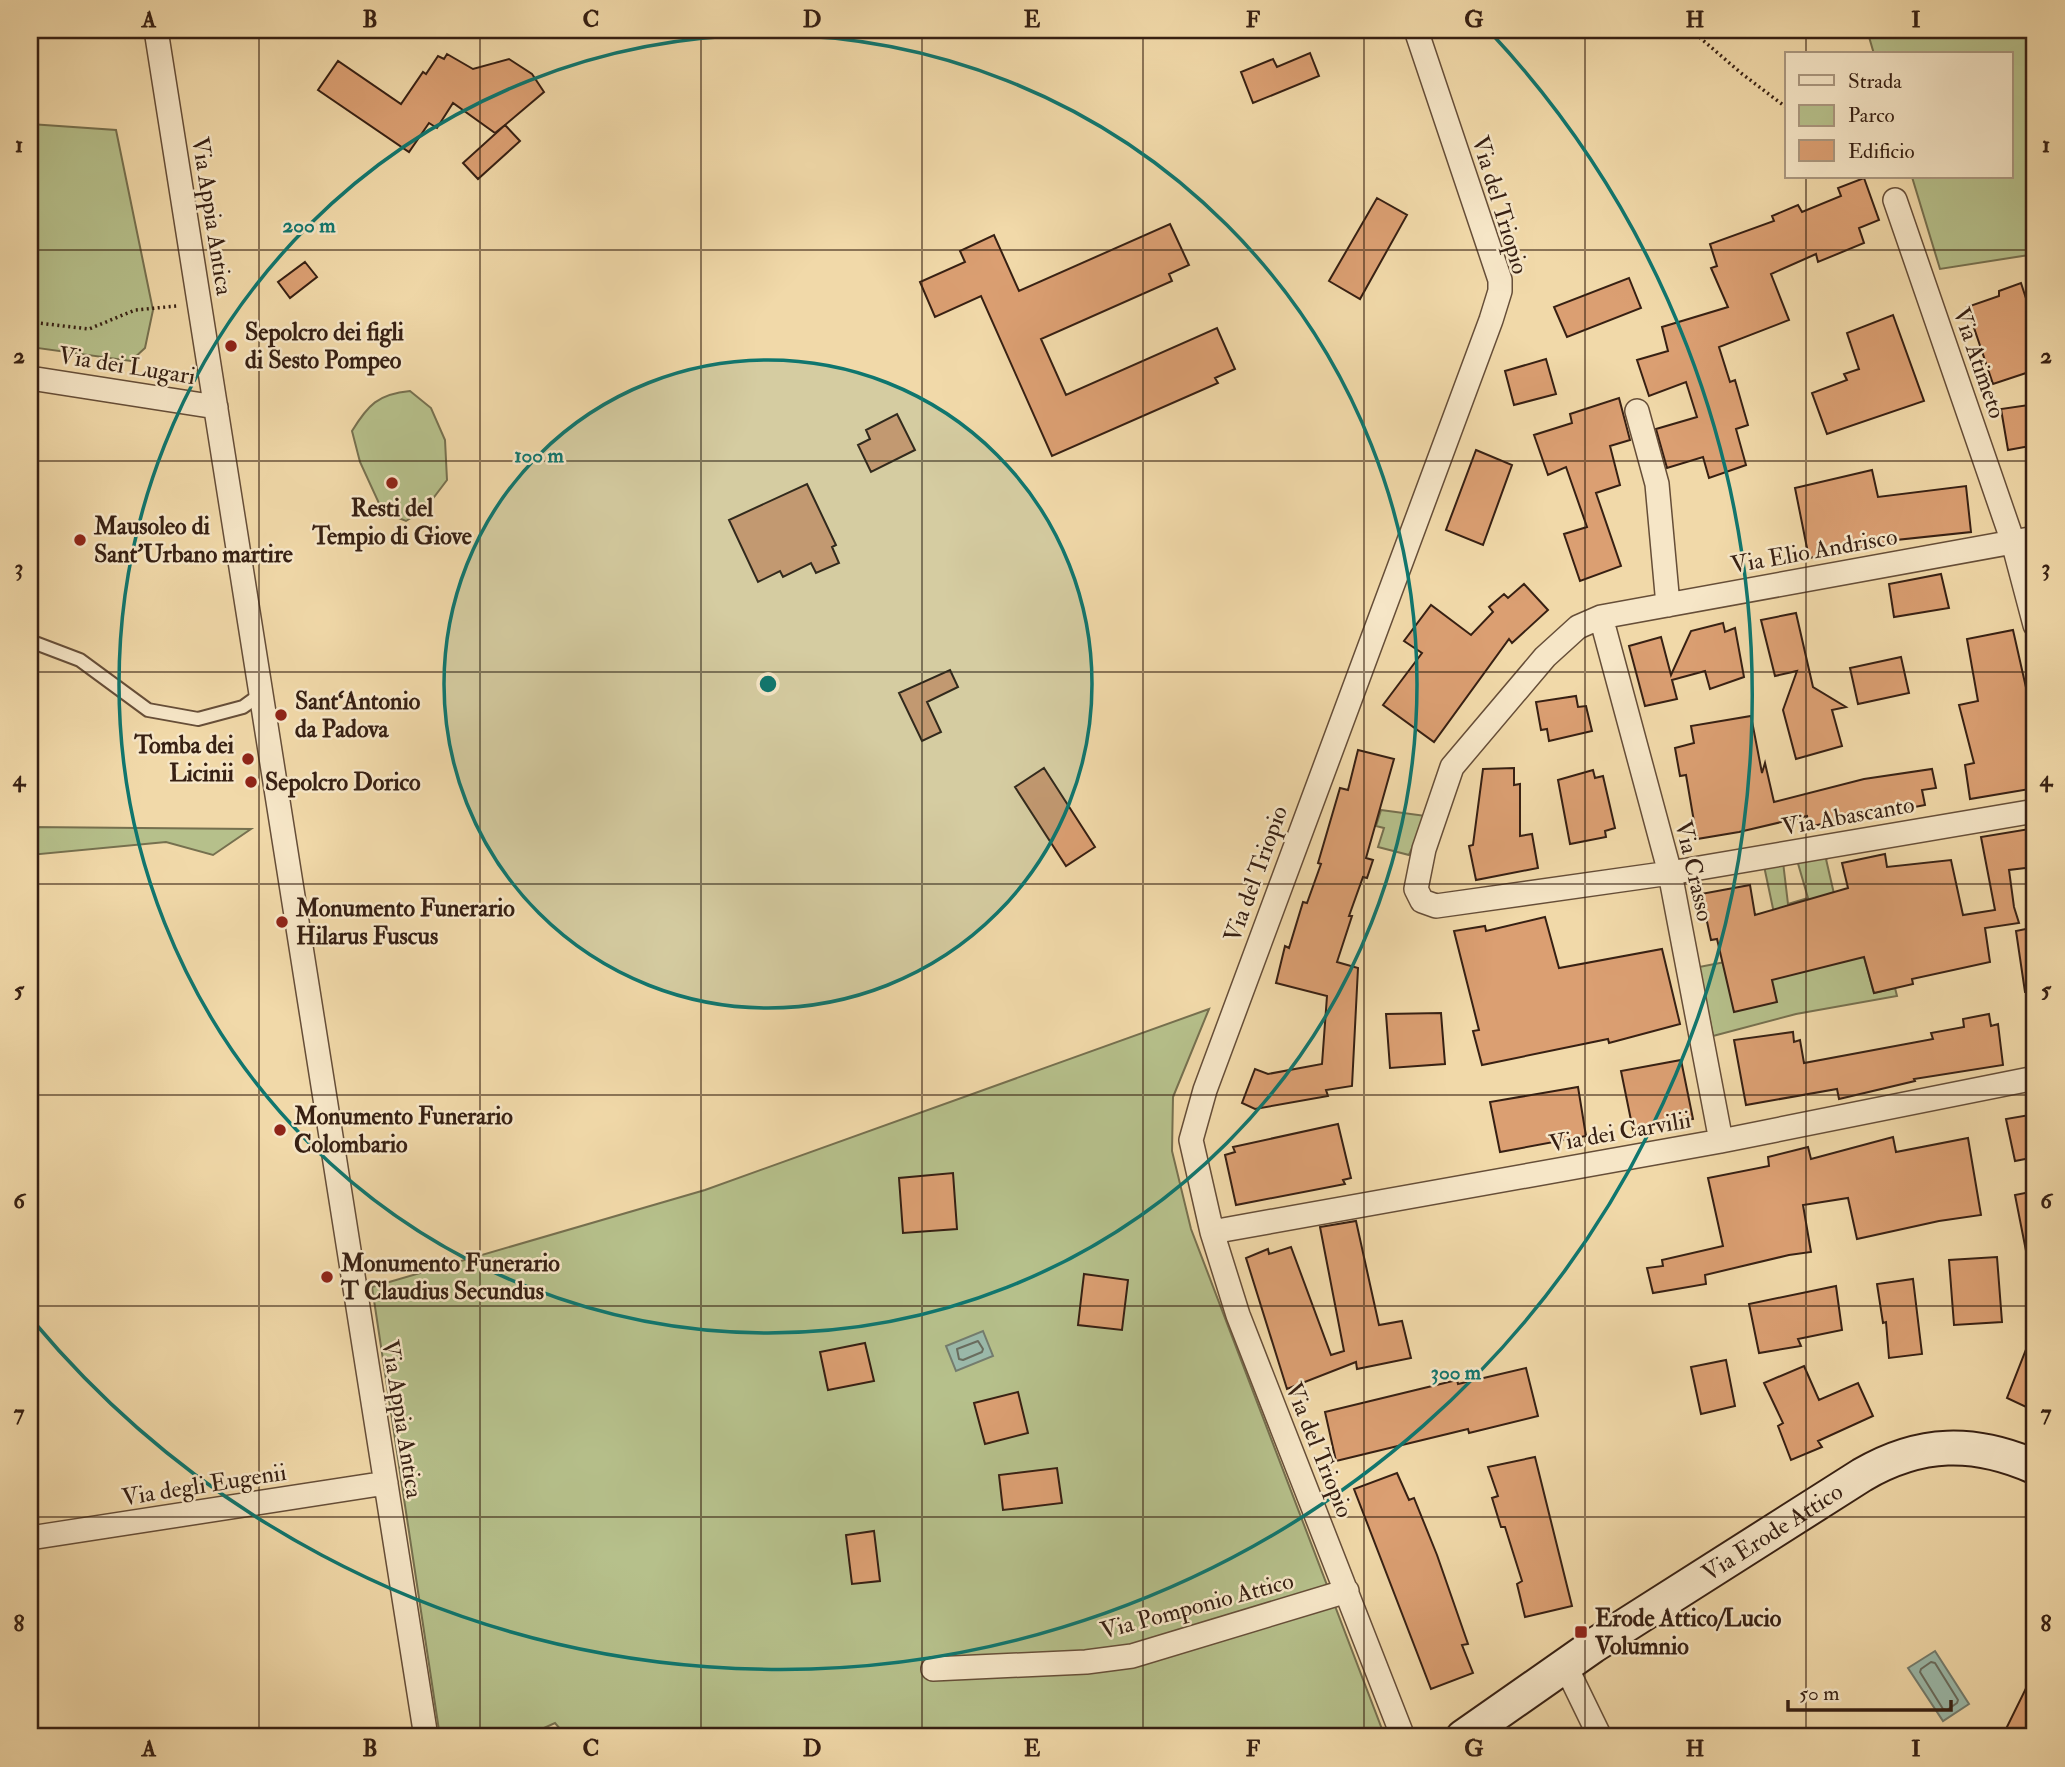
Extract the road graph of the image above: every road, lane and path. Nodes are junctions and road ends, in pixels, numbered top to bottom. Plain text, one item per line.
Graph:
1 (156, 30) edge
2 (1416, 30) edge
3 (1691, 30) edge
4 (1785, 106) edge
5 (1895, 200) dead end
6 (200, 304) junction
7 (30, 322) edge
8 (30, 378) edge
9 (216, 407) junction
10 (1637, 411) dead end
11 (2024, 540) edge
12 (1668, 605) junction
13 (1601, 617) junction
14 (2035, 625) edge
15 (30, 641) edge
16 (261, 694) junction
17 (2035, 811) edge
18 (1670, 873) junction
19 (2035, 1078) edge
20 (1721, 1141) junction
21 (1212, 1232) junction
22 (2035, 1467) edge
23 (386, 1483) junction
24 (30, 1538) edge
25 (1347, 1591) junction
26 (1565, 1664) junction
27 (933, 1669) dead end
28 (426, 1737) edge
29 (1403, 1737) edge
30 (1462, 1737) edge
31 (1600, 1737) edge

1 - 6 street, Via Appia Antica
2 - 21 street, Via del Triopio
3 - 4 path
5 - 11 street, Via Atimeto
6 - 7 path
6 - 9 street, Via Appia Antica
8 - 9 street, Via dei Lugari
9 - 16 street, Via Appia Antica
10 - 12 street
11 - 12 street, Via Elio Andrisco
11 - 14 street, Via Atimeto
12 - 13 street, Via Elio Andrisco
13 - 18 street, Via Crasso
13 - 18 street, Via Abascanto
15 - 16 lane
16 - 23 street, Via Appia Antica
17 - 18 street, Via Abascanto
18 - 20 street, Via Crasso
19 - 20 street, Via dei Carvilii
20 - 21 street, Via dei Carvilii
21 - 25 street, Via del Triopio
22 - 26 main road, Via Erode Attico
23 - 24 street, Via degli Eugenii
23 - 28 street, Via Appia Antica
25 - 27 street, Via Pomponio Attico
25 - 29 street, Via del Triopio
26 - 30 main road, Via Erode Attico
26 - 31 street

